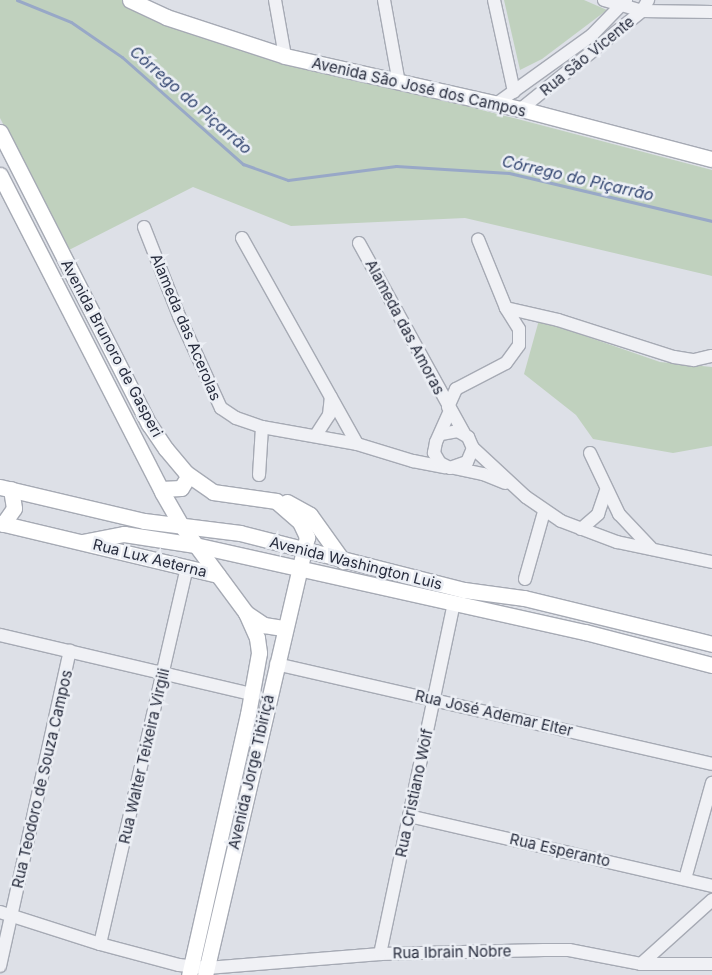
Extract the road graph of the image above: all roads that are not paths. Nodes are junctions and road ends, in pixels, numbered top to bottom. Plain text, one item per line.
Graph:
1 (130, 0) edge
2 (275, 0) edge
3 (384, 0) edge
4 (494, 0) edge
5 (604, 0) edge
6 (624, 4) edge
7 (645, 5) edge
8 (712, 12) edge
9 (285, 56) junction
10 (399, 83) junction
11 (514, 92) junction
12 (496, 104) junction
13 (522, 109) junction
14 (0, 132) edge
15 (712, 159) edge
16 (0, 176) edge
17 (144, 227) dead end
18 (242, 238) dead end
19 (478, 239) dead end
20 (359, 243) dead end
21 (506, 308) junction
22 (712, 356) edge
23 (435, 386) junction
24 (456, 389) junction
25 (332, 397) junction
26 (449, 409) junction
27 (262, 427) junction
28 (464, 433) junction
29 (441, 434) junction
30 (316, 435) junction
31 (357, 444) junction
32 (434, 447) junction
33 (472, 448) junction
34 (590, 453) dead end
35 (413, 461) junction
36 (450, 468) junction
37 (186, 473) junction
38 (259, 475) dead end
39 (514, 486) junction
40 (6, 488) edge
41 (162, 490) junction
42 (606, 491) junction
43 (276, 501) junction
44 (544, 512) junction
45 (144, 522) junction
46 (1, 523) edge
47 (181, 525) junction
48 (581, 529) junction
49 (82, 542) junction
50 (284, 544) junction
51 (195, 545) junction
52 (306, 548) junction
53 (652, 548) junction
54 (216, 550) junction
55 (343, 560) junction
56 (712, 562) edge
57 (187, 567) junction
58 (300, 570) junction
59 (218, 575) junction
60 (525, 579) dead end
61 (454, 603) junction
62 (246, 613) junction
63 (283, 628) junction
64 (0, 635) edge
65 (712, 644) edge
66 (70, 651) junction
67 (276, 664) junction
68 (712, 665) edge
69 (162, 673) junction
70 (251, 694) junction
71 (434, 699) junction
72 (712, 764) edge
73 (712, 783) edge
74 (408, 816) junction
75 (685, 879) junction
76 (712, 886) edge
77 (712, 900) edge
78 (6, 914) edge
79 (100, 944) junction
80 (380, 954) junction
81 (641, 964) junction
82 (712, 964) edge
83 (0, 966) edge
84 (672, 970) edge
85 (190, 971) edge
86 (206, 972) edge

1 - 9 main road, Avenida São José dos Campos
2 - 9 street
3 - 10 street
4 - 11 street
5 - 6 street
6 - 7 street
6 - 11 street, Rua São Vicente
7 - 8 street
7 - 13 street, Rua São Vicente
9 - 10 main road, Avenida São José dos Campos
10 - 12 main road, Avenida São José dos Campos
11 - 12 street, Rua São Vicente
12 - 13 main road, Avenida São José dos Campos
13 - 15 main road, Avenida São José dos Campos
14 - 37 main road, Avenida Brunoro de Gasperi
16 - 41 main road, Avenida Brunoro de Gasperi
17 - 27 street, Alameda das Acerolas
18 - 25 street
19 - 21 street
20 - 23 street, Alameda das Amoras
21 - 22 street
21 - 24 street
23 - 24 street
23 - 26 street, Alameda das Amoras
24 - 26 street
25 - 30 street
25 - 31 street
26 - 28 street, Alameda das Amoras
26 - 29 street, Alameda das Amoras
27 - 30 street, Alameda das Acerolas
27 - 38 street
28 - 29 street
28 - 33 street
29 - 32 street
30 - 31 street, Alameda das Acerolas
31 - 35 street, Alameda das Acerolas
32 - 35 street
32 - 36 street
33 - 36 street
33 - 39 street
34 - 42 street
35 - 36 street, Alameda das Acerolas
36 - 39 street, Alameda das Acerolas
37 - 41 main road
37 - 43 main road, Avenida Brunoro de Gasperi
39 - 44 street
40 - 45 main road, Avenida Washington Luis
40 - 46 main road
41 - 45 main road
41 - 47 main road, Avenida Brunoro de Gasperi
42 - 48 street
42 - 53 street
43 - 52 main road
43 - 55 main road, Avenida Brunoro de Gasperi
44 - 48 street
44 - 60 street
45 - 47 main road, Avenida Washington Luis
46 - 49 main road, Avenida Washington Luis
47 - 50 main road, Avenida Washington Luis
47 - 51 main road, Avenida Brunoro de Gasperi
48 - 53 street
49 - 51 main road, Avenida Washington Luis
49 - 57 main road, Rua Lux Aeterna
50 - 52 main road, Avenida Washington Luis
50 - 54 main road
51 - 54 main road, Avenida Washington Luis
51 - 59 main road, Avenida Brunoro de Gasperi
52 - 55 main road, Avenida Washington Luis
52 - 58 main road
53 - 56 street
54 - 58 main road, Avenida Washington Luis
55 - 65 main road, Avenida Washington Luis
57 - 59 main road, Rua Lux Aeterna
57 - 69 street, Rua Walter Teixeira Virgili
58 - 61 main road, Avenida Washington Luis
58 - 63 main road, Avenida Jorge Tibiriçá
59 - 62 main road, Avenida Brunoro de Gasperi
61 - 68 main road, Avenida Washington Luis
61 - 71 street, Rua Cristiano Wolf
62 - 63 main road
62 - 70 main road, Avenida Jorge Tibiriçá
63 - 67 main road, Avenida Jorge Tibiriçá
64 - 66 street
66 - 69 street
66 - 78 street, Rua Teodoro de Souza Campos
67 - 71 street, Rua José Ademar Elter
67 - 86 main road, Avenida Jorge Tibiriçá
69 - 70 street
69 - 79 street, Rua Walter Teixeira Virgili
70 - 85 main road, Avenida Jorge Tibiriçá
71 - 72 street, Rua José Ademar Elter
71 - 74 street, Rua Cristiano Wolf
73 - 75 street
74 - 75 street, Rua Esperanto
74 - 80 street, Rua Cristiano Wolf
75 - 76 street, Rua Esperanto
77 - 81 street
78 - 79 street, Rua Ibrain Nobre
78 - 83 street, Rua Teodoro de Souza Campos
79 - 85 street, Rua Ibrain Nobre
80 - 81 street, Rua Ibrain Nobre
80 - 86 street, Rua Ibrain Nobre
81 - 84 street, Rua Ibrain Nobre
82 - 84 street, Rua Ibrain Nobre
85 - 86 street, Rua Ibrain Nobre

